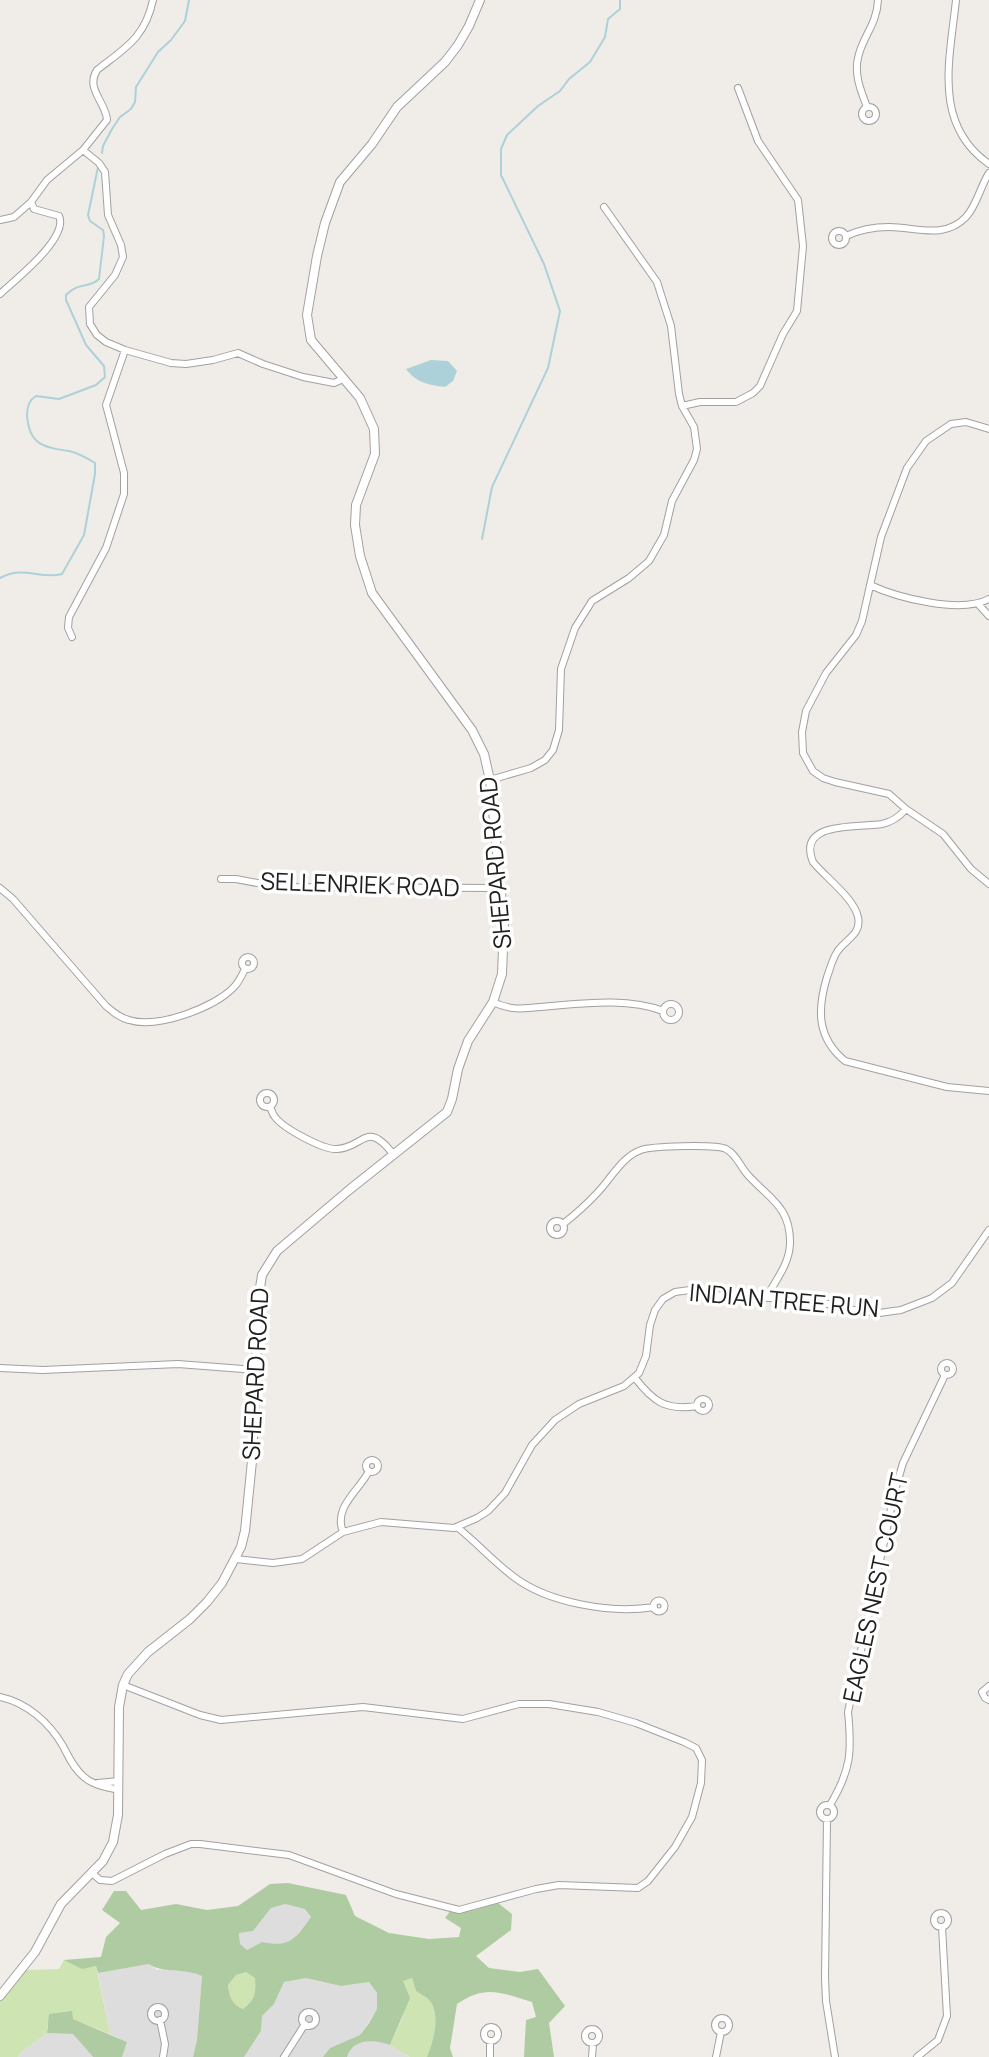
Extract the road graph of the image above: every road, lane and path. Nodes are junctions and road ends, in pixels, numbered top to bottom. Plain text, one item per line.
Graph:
1 (153, 0) edge
2 (480, 0) edge
3 (878, 0) edge
4 (956, 0) edge
5 (738, 88) dead end
6 (867, 107) dead end
7 (83, 150) junction
8 (989, 164) edge
9 (989, 173) edge
10 (31, 202) junction
11 (604, 207) dead end
12 (0, 220) edge
13 (846, 236) dead end
14 (0, 294) edge
15 (125, 350) junction
16 (343, 379) junction
17 (682, 406) junction
18 (989, 429) edge
19 (870, 585) junction
20 (989, 599) edge
21 (979, 605) junction
22 (989, 616) edge
23 (72, 637) dead end
24 (490, 780) junction
25 (906, 809) junction
26 (221, 879) dead end
27 (989, 884) edge
28 (0, 888) edge
29 (500, 888) junction
30 (246, 969) dead end
31 (492, 1002) junction
32 (663, 1011) dead end
33 (989, 1091) edge
34 (270, 1107) dead end
35 (393, 1154) junction
36 (563, 1224) dead end
37 (989, 1230) edge
38 (767, 1297) junction
39 (0, 1368) edge
40 (256, 1370) junction
41 (945, 1375) dead end
42 (635, 1378) junction
43 (697, 1406) dead end
44 (369, 1471) dead end
45 (457, 1527) junction
46 (343, 1532) junction
47 (241, 1548) junction
48 (236, 1559) junction
49 (257, 1560) junction
50 (654, 1607) dead end
51 (123, 1685) junction
52 (989, 1686) edge
53 (0, 1697) edge
54 (989, 1700) edge
55 (119, 1785) junction
56 (92, 1873) junction
57 (942, 1927) dead end
58 (0, 1996) edge
59 (160, 2020) dead end
60 (305, 2024) dead end
61 (721, 2032) dead end
62 (490, 2041) dead end
63 (593, 2044) dead end
64 (163, 2057) edge
65 (284, 2057) edge
66 (490, 2057) edge
67 (592, 2057) edge
68 (716, 2057) edge
69 (835, 2057) edge
70 (916, 2057) edge

1 - 7 street
2 - 16 street, SHEPARD ROAD
3 - 6 street
4 - 8 street
5 - 17 street
7 - 10 street
7 - 15 street
9 - 13 street
10 - 12 street
10 - 14 street
11 - 17 street
15 - 16 street
15 - 23 street
16 - 24 street, SHEPARD ROAD
17 - 24 street
18 - 19 street
19 - 21 street
19 - 25 street
20 - 21 street
21 - 22 street
24 - 29 street, SHEPARD ROAD
25 - 27 street
25 - 33 street
26 - 29 street, SELLENRIEK ROAD
28 - 30 street
29 - 31 street, SHEPARD ROAD
31 - 32 street
31 - 35 street, SHEPARD ROAD
34 - 35 street
35 - 40 street, SHEPARD ROAD
36 - 38 street
37 - 38 street, INDIAN TREE RUN
38 - 42 street, INDIAN TREE RUN
39 - 40 street
40 - 47 street, SHEPARD ROAD
41 - 69 street, EAGLES NEST COURT
42 - 43 street
42 - 45 street
44 - 46 street
45 - 46 street
45 - 50 street
46 - 49 street
47 - 48 street, SHEPARD ROAD
47 - 49 street
48 - 49 street
48 - 51 street, SHEPARD ROAD
51 - 55 street, SHEPARD ROAD
51 - 56 street
52 - 54 street
53 - 55 street
55 - 56 street, SHEPARD ROAD
56 - 58 street, SHEPARD ROAD
57 - 70 street
59 - 64 street
60 - 65 street
61 - 68 street
62 - 66 street
63 - 67 street

